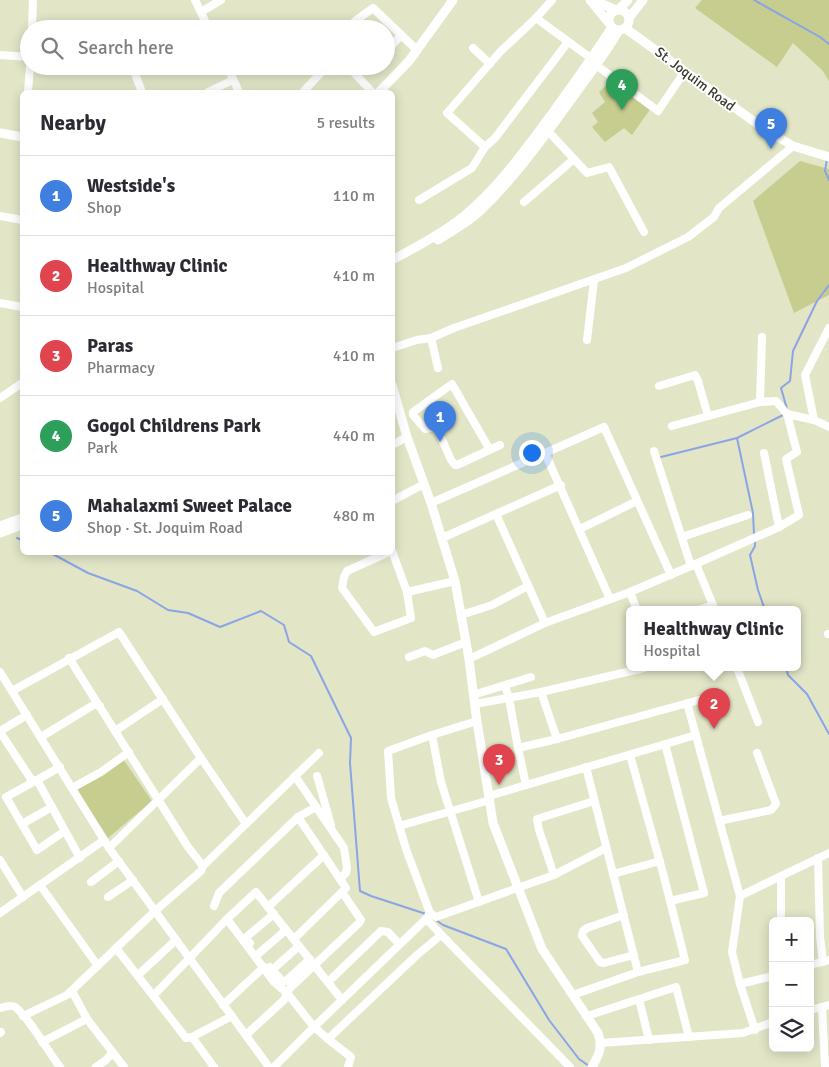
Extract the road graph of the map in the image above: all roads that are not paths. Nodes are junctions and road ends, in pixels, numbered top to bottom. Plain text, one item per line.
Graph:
1 (33, 0) edge
2 (195, 0) edge
3 (221, 0) edge
4 (453, 0) edge
5 (552, 0) edge
6 (592, 0) edge
7 (628, 0) edge
8 (643, 0) edge
9 (617, 10) junction
10 (201, 12) junction
11 (536, 18) junction
12 (32, 20) edge
13 (205, 20) edge
14 (356, 20) edge
15 (385, 20) edge
16 (623, 25) junction
17 (395, 29) edge
18 (401, 35) junction
19 (395, 42) edge
20 (568, 42) junction
21 (472, 48) dead end
22 (417, 50) junction
23 (0, 55) edge
24 (20, 56) edge
25 (594, 62) junction
26 (490, 64) junction
27 (685, 72) junction
28 (29, 75) edge
29 (135, 75) edge
30 (230, 75) edge
31 (319, 75) edge
32 (356, 75) edge
33 (233, 80) junction
34 (28, 90) edge
35 (141, 90) edge
36 (213, 90) edge
37 (238, 90) edge
38 (305, 90) edge
39 (370, 90) edge
40 (381, 90) edge
41 (548, 131) junction
42 (0, 133) edge
43 (20, 138) edge
44 (794, 146) junction
45 (485, 148) junction
46 (829, 157) edge
47 (574, 159) junction
48 (419, 200) dead end
49 (524, 202) dead end
50 (0, 216) edge
51 (20, 220) edge
52 (644, 232) dead end
53 (395, 260) edge
54 (395, 260) edge
55 (594, 280) junction
56 (0, 303) edge
57 (20, 307) edge
58 (829, 328) edge
59 (762, 337) dead end
60 (431, 338) junction
61 (587, 340) dead end
62 (395, 347) edge
63 (438, 368) dead end
64 (20, 384) edge
65 (659, 386) dead end
66 (395, 395) edge
67 (0, 398) edge
68 (760, 402) junction
69 (787, 414) junction
70 (708, 416) junction
71 (814, 420) junction
72 (418, 422) junction
73 (672, 426) dead end
74 (829, 427) edge
75 (406, 432) junction
76 (395, 442) edge
77 (500, 445) dead end
78 (490, 450) junction
79 (654, 451) dead end
80 (546, 453) junction
81 (764, 453) dead end
82 (424, 484) junction
83 (561, 485) junction
84 (395, 499) edge
85 (637, 501) junction
86 (431, 503) junction
87 (496, 514) junction
88 (748, 515) dead end
89 (20, 519) edge
90 (0, 526) edge
91 (20, 526) edge
92 (779, 527) junction
93 (580, 529) junction
94 (0, 533) edge
95 (682, 537) junction
96 (442, 538) junction
97 (383, 555) edge
98 (394, 555) edge
99 (694, 565) junction
100 (670, 575) junction
101 (455, 580) junction
102 (528, 586) junction
103 (408, 592) junction
104 (630, 592) junction
105 (610, 599) junction
106 (635, 606) edge
107 (713, 606) edge
108 (461, 615) junction
109 (545, 623) junction
110 (466, 642) junction
111 (410, 657) dead end
112 (69, 658) junction
113 (469, 659) junction
114 (631, 671) edge
115 (739, 671) edge
116 (0, 674) edge
117 (531, 677) dead end
118 (505, 686) junction
119 (12, 691) junction
120 (541, 692) junction
121 (509, 698) junction
122 (163, 699) junction
123 (474, 700) junction
124 (699, 700) dead end
125 (687, 703) junction
126 (100, 706) junction
127 (27, 715) junction
128 (477, 721) junction
129 (758, 722) dead end
130 (0, 731) edge
131 (116, 731) junction
132 (432, 735) junction
133 (696, 735) junction
134 (41, 737) junction
135 (557, 739) junction
136 (665, 744) junction
137 (518, 748) junction
138 (129, 752) junction
139 (319, 753) dead end
140 (757, 754) dead end
141 (630, 755) junction
142 (201, 758) junction
143 (60, 767) junction
144 (586, 767) junction
145 (295, 776) junction
146 (317, 776) dead end
147 (35, 781) junction
148 (526, 785) junction
149 (72, 788) junction
150 (489, 798) junction
151 (3, 799) edge
152 (159, 799) junction
153 (594, 801) junction
154 (52, 807) junction
155 (316, 807) junction
156 (450, 812) junction
157 (298, 817) junction
158 (719, 821) junction
159 (22, 824) junction
160 (246, 824) junction
161 (399, 826) junction
162 (65, 831) junction
163 (332, 831) junction
164 (104, 840) junction
165 (109, 848) junction
166 (606, 848) junction
167 (829, 853) edge
168 (324, 855) junction
169 (80, 858) junction
170 (818, 858) junction
171 (0, 860) edge
172 (119, 861) junction
173 (660, 861) junction
174 (203, 866) junction
175 (613, 874) junction
176 (554, 875) junction
177 (781, 876) junction
178 (340, 879) junction
179 (133, 880) junction
180 (91, 882) dead end
181 (40, 885) junction
182 (518, 888) junction
183 (342, 892) junction
184 (740, 896) junction
185 (23, 897) junction
186 (108, 897) dead end
187 (670, 901) junction
188 (479, 902) junction
189 (214, 906) dead end
190 (155, 911) junction
191 (271, 911) junction
192 (0, 913) edge
193 (428, 916) junction
194 (624, 916) junction
195 (782, 917) edge
196 (227, 919) junction
197 (286, 930) junction
198 (441, 935) junction
199 (294, 939) junction
200 (176, 940) junction
201 (399, 944) junction
202 (299, 946) junction
203 (116, 948) junction
204 (258, 954) junction
205 (634, 955) junction
206 (189, 958) junction
207 (827, 961) edge
208 (312, 962) junction
209 (814, 964) edge
210 (98, 966) junction
211 (264, 967) junction
212 (272, 970) junction
213 (638, 972) junction
214 (138, 975) junction
215 (769, 977) edge
216 (328, 982) junction
217 (740, 984) junction
218 (72, 991) junction
219 (287, 993) junction
220 (154, 995) junction
221 (574, 995) junction
222 (639, 999) junction
223 (342, 1000) junction
224 (223, 1005) junction
225 (825, 1006) edge
226 (0, 1008) edge
227 (23, 1016) junction
228 (232, 1016) junction
229 (588, 1016) junction
230 (87, 1019) junction
231 (769, 1024) edge
232 (314, 1027) junction
233 (755, 1030) junction
234 (826, 1033) edge
235 (246, 1035) junction
236 (689, 1037) junction
237 (192, 1038) junction
238 (328, 1038) junction
239 (649, 1040) junction
240 (42, 1042) junction
241 (602, 1043) junction
242 (112, 1052) junction
243 (60, 1067) edge
244 (96, 1067) edge
245 (124, 1067) edge
246 (214, 1067) edge
247 (269, 1067) edge
248 (274, 1067) edge
249 (348, 1067) edge
250 (570, 1067) edge
251 (592, 1067) edge
252 (825, 1067) edge

1 - 12 street
2 - 10 street
3 - 10 street
4 - 22 main road
5 - 11 street
6 - 9 main road
6 - 16 main road
7 - 9 main road
8 - 16 main road
9 - 16 main road
9 - 16 main road
10 - 13 street
11 - 20 street
11 - 26 street
14 - 15 street
16 - 25 main road
16 - 27 main road, St. Joquim Road
17 - 18 street
18 - 19 street
18 - 22 street
20 - 25 street
20 - 45 street
21 - 26 street
22 - 40 main road
23 - 24 street
25 - 27 street
25 - 41 main road
25 - 53 main road
26 - 45 street
27 - 44 main road, St. Joquim Road
28 - 34 street
29 - 35 street
30 - 33 street
31 - 38 street
32 - 39 street
33 - 36 street
33 - 37 street
41 - 47 street
41 - 54 main road
42 - 43 main road
44 - 46 main road, St. Joquim Road
44 - 55 street
45 - 48 street
47 - 49 street
47 - 52 street
50 - 51 street
55 - 60 street
55 - 61 street
56 - 57 street
58 - 71 street
59 - 68 street
60 - 62 street
60 - 63 street
64 - 67 street
65 - 70 street
66 - 75 main road
68 - 69 street
68 - 70 street
69 - 71 street
69 - 92 street
70 - 73 street
71 - 74 street
72 - 75 street
72 - 78 street
72 - 78 street
75 - 76 street
75 - 82 main road
77 - 78 street
79 - 95 street
80 - 83 street
80 - 85 street
80 - 86 street
81 - 92 street
82 - 84 street
82 - 86 main road
83 - 87 street
83 - 93 street
85 - 93 street
85 - 100 street
86 - 96 main road
87 - 96 street
87 - 102 street
88 - 95 street
89 - 90 main road
91 - 94 main road
92 - 99 street
93 - 105 street
95 - 99 street
96 - 101 main road
97 - 103 street
98 - 103 street
99 - 100 street
99 - 107 street
100 - 104 street
101 - 103 street
101 - 108 main road
102 - 108 street
102 - 109 street
104 - 105 street
104 - 106 street
105 - 109 street
108 - 110 main road
109 - 113 street
110 - 111 street
110 - 113 main road
112 - 119 street
112 - 122 street
112 - 126 street
113 - 123 main road
114 - 120 street
115 - 129 street
116 - 119 street
117 - 118 street
118 - 121 street
118 - 123 street
119 - 127 street
120 - 121 street
120 - 135 street
121 - 123 street
121 - 137 street
122 - 131 street
122 - 142 street
123 - 128 main road
124 - 125 street
125 - 133 street
125 - 135 street
126 - 131 street
126 - 134 street
127 - 130 street
127 - 134 street
128 - 132 street
128 - 150 main road
130 - 147 street
131 - 138 street
132 - 156 street
132 - 161 street
133 - 136 street
133 - 158 street
134 - 143 street
135 - 137 street
136 - 141 street
136 - 187 street
137 - 148 street
138 - 149 street
138 - 152 street
139 - 145 street
140 - 158 street
141 - 144 street
141 - 173 street
142 - 152 street
142 - 160 street
143 - 147 street
143 - 149 street
144 - 148 street
144 - 153 street
145 - 155 street
145 - 160 street
146 - 163 street
147 - 151 street
147 - 154 street
148 - 150 street
149 - 164 street
150 - 156 street
150 - 182 main road
151 - 159 street
152 - 165 street
152 - 174 street
153 - 166 street
153 - 176 street
154 - 159 street
154 - 162 street
155 - 157 street
155 - 163 street
156 - 161 street
156 - 188 street
157 - 168 street
157 - 189 street
158 - 184 street
159 - 162 street
160 - 174 street
161 - 193 street
162 - 169 street
163 - 178 street
164 - 165 street
164 - 169 street
165 - 172 street
166 - 175 street
166 - 176 street
167 - 170 street
168 - 178 street
168 - 191 street
169 - 181 street
170 - 177 street
170 - 207 street
171 - 185 street
172 - 179 street
172 - 180 street
173 - 175 street
173 - 187 street
174 - 190 street
175 - 194 street
176 - 182 street
177 - 184 street
177 - 195 street
178 - 183 street
179 - 186 street
179 - 190 street
181 - 185 street
181 - 210 street
182 - 188 street
182 - 221 main road
183 - 199 street
183 - 208 street
184 - 217 street
185 - 192 street
187 - 213 street
188 - 193 street
190 - 200 street
190 - 203 street
191 - 196 street
191 - 197 street
191 - 204 street
193 - 198 street
193 - 201 street
194 - 205 street
194 - 205 street
196 - 206 street
196 - 211 street
197 - 199 street
197 - 204 street
198 - 238 street
198 - 250 street
199 - 202 street
200 - 206 street
200 - 214 street
201 - 216 street
201 - 223 street
202 - 208 street
202 - 212 street
203 - 210 street
203 - 214 street
204 - 212 street
205 - 213 street
206 - 220 street
206 - 224 street
207 - 209 street
208 - 212 street
208 - 216 street
208 - 219 street
210 - 218 street
211 - 219 street
211 - 224 street
213 - 221 street
214 - 220 street
215 - 217 street
216 - 223 street
217 - 233 street
218 - 227 street
218 - 230 street
219 - 232 street
219 - 235 street
220 - 237 street
221 - 229 main road
222 - 229 street
222 - 236 street
222 - 239 street
223 - 232 street
224 - 228 street
225 - 234 street
226 - 227 street
227 - 240 street
228 - 235 street
228 - 237 street
229 - 241 main road
230 - 240 street
230 - 242 street
231 - 233 street
232 - 238 street
232 - 248 street
233 - 236 street
234 - 252 street
235 - 247 street
236 - 239 street
237 - 246 street
238 - 249 street
239 - 241 street
240 - 243 street
241 - 251 main road
242 - 244 street
242 - 245 street

